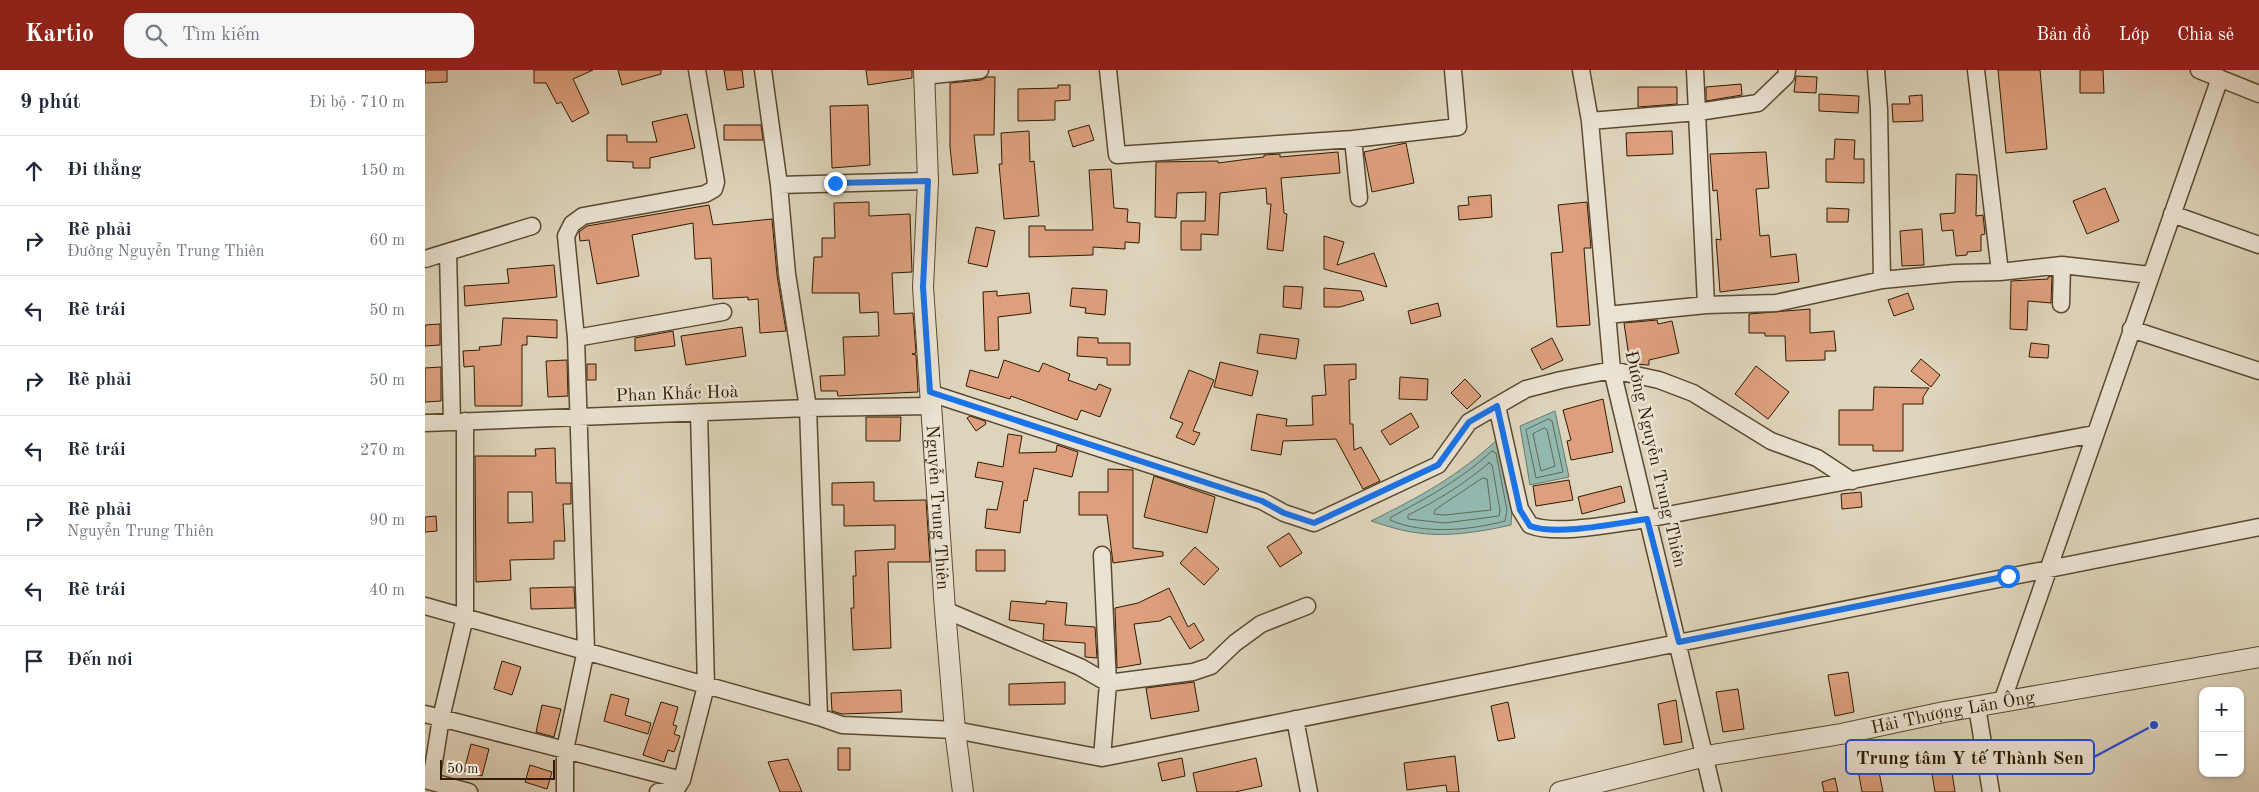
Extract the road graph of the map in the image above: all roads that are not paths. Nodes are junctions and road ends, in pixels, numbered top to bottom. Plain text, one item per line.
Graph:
1 (697, 70) edge
2 (763, 70) edge
3 (980, 70) edge
4 (1108, 70) edge
5 (1453, 70) edge
6 (1581, 70) edge
7 (1695, 70) edge
8 (1787, 70) edge
9 (1876, 70) edge
10 (1976, 70) edge
11 (2199, 70) edge
12 (924, 73) edge
13 (2220, 78) junction
14 (2259, 94) edge
15 (1698, 112) junction
16 (1590, 121) junction
17 (1353, 139) junction
18 (928, 181) junction
19 (779, 185) junction
20 (1359, 198) dead end
21 (2172, 214) junction
22 (532, 226) dead end
23 (2259, 245) edge
24 (448, 252) junction
25 (425, 259) edge
26 (2062, 265) junction
27 (2000, 272) junction
28 (2150, 275) junction
29 (1882, 280) junction
30 (2061, 304) dead end
31 (1706, 305) junction
32 (723, 312) dead end
33 (1607, 315) junction
34 (2131, 329) junction
35 (576, 338) junction
36 (1612, 370) junction
37 (2259, 370) edge
38 (931, 399) junction
39 (1497, 406) junction
40 (808, 408) junction
41 (699, 412) junction
42 (579, 417) junction
43 (459, 422) junction
44 (425, 423) edge
45 (2094, 434) junction
46 (1852, 481) junction
47 (1647, 519) junction
48 (2259, 526) edge
49 (1102, 555) dead end
50 (2047, 569) junction
51 (425, 606) edge
52 (1307, 606) dead end
53 (945, 610) junction
54 (465, 616) junction
55 (1679, 642) junction
56 (586, 650) junction
57 (2259, 657) edge
58 (1108, 683) junction
59 (706, 686) junction
60 (2002, 702) junction
61 (1977, 707) junction
62 (433, 716) edge
63 (819, 717) junction
64 (1295, 719) junction
65 (955, 730) junction
66 (565, 750) junction
67 (1706, 756) junction
68 (1102, 758) junction
69 (428, 780) edge
70 (682, 780) junction
71 (469, 792) edge
72 (565, 792) edge
73 (658, 792) edge
74 (963, 792) edge
75 (1309, 792) edge
76 (1560, 792) edge
77 (1713, 792) edge
78 (1991, 792) edge

1 - 35 street
2 - 19 street
3 - 12 street
4 - 17 street
5 - 17 street
6 - 16 street, Đường Nguyễn Trung Thiên
7 - 15 street
8 - 15 street
9 - 29 street
10 - 27 street
11 - 13 street
12 - 18 street, Nguyễn Trung Thiên
13 - 14 street
13 - 21 street
15 - 16 street
15 - 31 street
16 - 33 street, Đường Nguyễn Trung Thiên
17 - 20 street
18 - 19 street
18 - 38 street, Nguyễn Trung Thiên
19 - 40 street
21 - 23 street
21 - 28 street
22 - 24 street
24 - 25 street
24 - 43 street
26 - 27 street
26 - 28 street
26 - 30 street
27 - 29 street
28 - 34 street
29 - 31 street
31 - 33 street
32 - 35 street
33 - 36 street, Đường Nguyễn Trung Thiên
34 - 37 street
34 - 45 street
35 - 42 street
36 - 39 street, Phan Khắc Hoà
36 - 46 street
36 - 47 street, Đường Nguyễn Trung Thiên
38 - 39 street, Phan Khắc Hoà
38 - 40 street, Phan Khắc Hoà
38 - 53 street, Nguyễn Trung Thiên
39 - 47 street
40 - 41 street, Phan Khắc Hoà
40 - 63 street
41 - 42 street, Phan Khắc Hoà
41 - 59 street
42 - 43 street, Phan Khắc Hoà
42 - 56 street
43 - 44 street, Phan Khắc Hoà
43 - 54 street
45 - 46 street
45 - 50 street
46 - 47 street
47 - 55 street, Đường Nguyễn Trung Thiên
48 - 50 street
49 - 58 street
50 - 55 street
50 - 60 street
51 - 54 street
52 - 58 street
53 - 58 street
53 - 65 street, Nguyễn Trung Thiên
54 - 56 street
54 - 62 street
55 - 64 street
55 - 67 street, Đường Nguyễn Trung Thiên
56 - 59 street
56 - 66 street
57 - 60 street, Hải Thượng Lãn Ông
58 - 68 street
59 - 63 street
59 - 70 street
60 - 61 street, Hải Thượng Lãn Ông
61 - 67 street, Hải Thượng Lãn Ông
61 - 78 street
62 - 66 street
62 - 69 street
63 - 65 street
64 - 68 street
64 - 75 street
65 - 68 street
65 - 74 street, Nguyễn Trung Thiên
66 - 70 street
66 - 72 street
67 - 76 street, Hải Thượng Lãn Ông
67 - 77 street, Đường Nguyễn Trung Thiên
69 - 71 street
70 - 73 street

